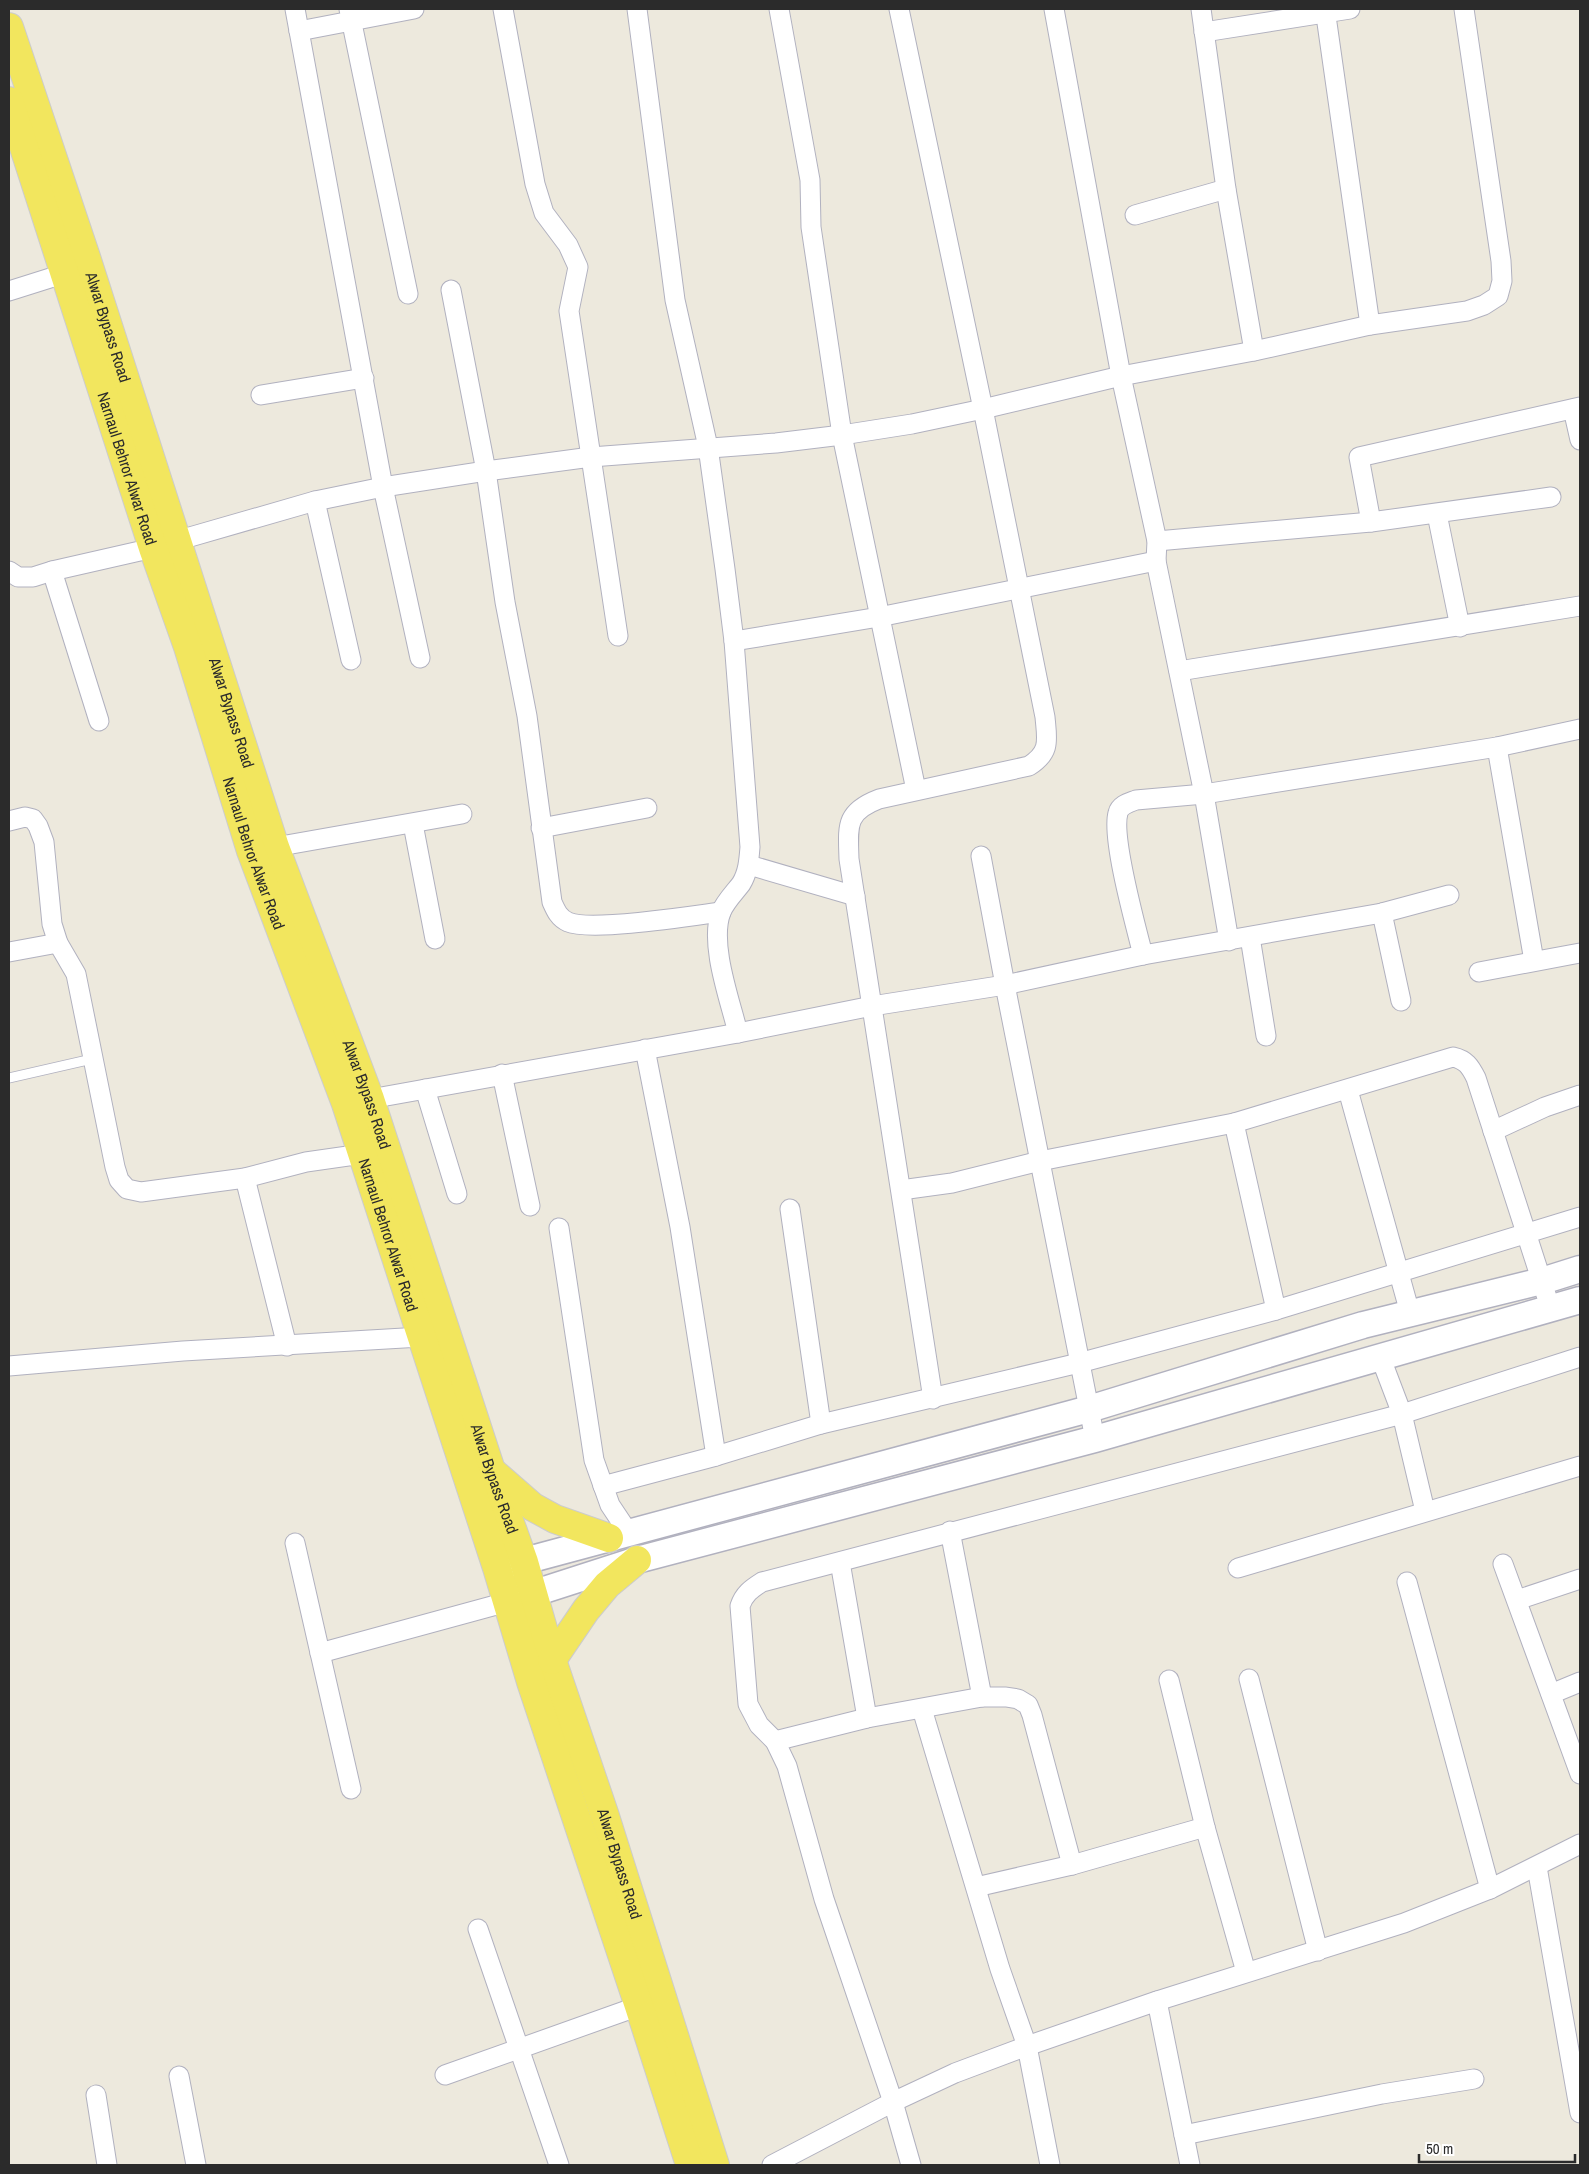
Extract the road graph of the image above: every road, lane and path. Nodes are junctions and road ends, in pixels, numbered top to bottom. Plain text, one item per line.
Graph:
1 (295, 9) edge
2 (414, 9) edge
3 (503, 9) edge
4 (637, 9) edge
5 (779, 9) edge
6 (899, 9) edge
7 (1054, 9) edge
8 (1201, 9) edge
9 (1350, 9) edge
10 (1464, 9) edge
11 (1325, 11) edge
12 (350, 15) edge
13 (9, 26) edge
14 (300, 31) junction
15 (1204, 32) junction
16 (9, 101) edge
17 (1226, 189) junction
18 (1135, 215) dead end
19 (66, 273) junction
20 (451, 290) dead end
21 (9, 291) edge
22 (408, 294) dead end
23 (1370, 325) junction
24 (1254, 351) junction
25 (1122, 376) junction
26 (364, 378) junction
27 (261, 395) dead end
28 (1577, 408) edge
29 (983, 409) junction
30 (842, 435) junction
31 (1580, 440) edge
32 (708, 447) junction
33 (590, 457) junction
34 (486, 471) junction
35 (383, 487) junction
36 (1551, 497) dead end
37 (315, 501) junction
38 (1437, 514) junction
39 (1371, 522) junction
40 (1157, 541) junction
41 (165, 544) junction
42 (1156, 561) junction
43 (9, 571) edge
44 (52, 571) junction
45 (1018, 588) junction
46 (1580, 606) edge
47 (879, 616) junction
48 (1460, 627) junction
49 (618, 636) dead end
50 (734, 641) junction
51 (420, 658) dead end
52 (351, 660) dead end
53 (1179, 672) junction
54 (98, 721) dead end
55 (1580, 729) edge
56 (1497, 748) junction
57 (916, 790) junction
58 (1204, 794) junction
59 (647, 808) dead end
60 (462, 814) dead end
61 (9, 821) edge
62 (412, 824) junction
63 (541, 828) junction
64 (275, 847) junction
65 (981, 856) dead end
66 (749, 865) junction
67 (1449, 895) dead end
68 (855, 896) junction
69 (721, 912) junction
70 (1382, 913) junction
71 (1250, 937) junction
72 (435, 939) dead end
73 (1228, 940) junction
74 (58, 943) junction
75 (9, 952) edge
76 (1580, 953) edge
77 (1143, 955) junction
78 (1534, 961) junction
79 (1479, 972) dead end
80 (1005, 985) junction
81 (1401, 1001) dead end
82 (872, 1006) junction
83 (738, 1033) junction
84 (1266, 1036) dead end
85 (645, 1049) junction
86 (92, 1059) junction
87 (502, 1074) junction
88 (9, 1078) edge
89 (425, 1089) junction
90 (1348, 1090) junction
91 (1580, 1095) edge
92 (370, 1099) junction
93 (1234, 1123) junction
94 (1493, 1131) junction
95 (362, 1154) junction
96 (1040, 1161) junction
97 (245, 1178) junction
98 (901, 1190) junction
99 (457, 1194) dead end
100 (530, 1206) dead end
101 (790, 1209) dead end
102 (1580, 1217) edge
103 (559, 1228) dead end
104 (1526, 1235) junction
105 (1580, 1269) edge
106 (1398, 1272) junction
107 (1542, 1281) junction
108 (1580, 1300) edge
109 (1276, 1310) junction
110 (1551, 1310) junction
111 (1410, 1313) junction
112 (421, 1338) junction
113 (287, 1346) junction
114 (1380, 1356) junction
115 (1580, 1357) edge
116 (1079, 1363) junction
117 (9, 1366) edge
118 (934, 1399) junction
119 (1089, 1409) junction
120 (1402, 1414) junction
121 (821, 1424) junction
122 (1095, 1439) junction
123 (716, 1456) junction
124 (1580, 1466) edge
125 (491, 1470) junction
126 (603, 1486) junction
127 (1425, 1511) junction
128 (950, 1531) junction
129 (618, 1535) junction
130 (295, 1543) dead end
131 (637, 1560) junction
132 (524, 1562) junction
133 (840, 1562) junction
134 (1503, 1564) dead end
135 (497, 1568) junction
136 (1238, 1568) dead end
137 (1580, 1579) edge
138 (1407, 1582) dead end
139 (520, 1598) junction
140 (1517, 1600) junction
141 (320, 1653) junction
142 (552, 1660) junction
143 (1248, 1679) dead end
144 (1169, 1680) dead end
145 (1580, 1682) edge
146 (1552, 1694) junction
147 (982, 1697) junction
148 (922, 1709) junction
149 (867, 1718) junction
150 (776, 1740) junction
151 (1580, 1774) edge
152 (351, 1789) dead end
153 (1205, 1827) junction
154 (1580, 1844) edge
155 (1072, 1865) junction
156 (1537, 1867) junction
157 (976, 1887) junction
158 (1490, 1889) junction
159 (478, 1929) dead end
160 (1318, 1951) junction
161 (1246, 1972) junction
162 (1157, 2001) junction
163 (640, 2006) junction
164 (1027, 2046) junction
165 (518, 2049) junction
166 (445, 2075) dead end
167 (179, 2076) dead end
168 (1474, 2079) dead end
169 (96, 2095) dead end
170 (893, 2102) junction
171 (1580, 2113) edge
172 (1184, 2135) junction
173 (107, 2165) edge
174 (196, 2165) edge
175 (559, 2165) edge
176 (690, 2165) edge
177 (715, 2165) edge
178 (772, 2165) edge
179 (911, 2165) edge
180 (1050, 2165) edge
181 (1190, 2165) edge

1 - 14 street
2 - 12 street
3 - 33 street
4 - 32 street
5 - 30 street
6 - 29 street
7 - 25 street
8 - 15 street
9 - 11 street
10 - 23 street
11 - 15 street
11 - 23 street
12 - 14 street
12 - 22 street
13 - 41 main road, Alwar Bypass Road
14 - 26 street
15 - 17 street
16 - 19 main road, Narnaul Behror Alwar Road
17 - 18 street
17 - 24 street
19 - 21 street
19 - 41 main road, Narnaul Behror Alwar Road
20 - 34 street
23 - 24 street
24 - 25 street
25 - 29 street
25 - 40 street
26 - 27 street
26 - 35 street
28 - 31 street
28 - 39 street
29 - 30 street
29 - 45 street
30 - 32 street
30 - 47 street
32 - 33 street
32 - 50 street
33 - 34 street
33 - 49 street
34 - 35 street
34 - 63 street
35 - 37 street
35 - 51 street
36 - 38 street
37 - 41 street
37 - 52 street
38 - 39 street
38 - 48 street
39 - 40 street
40 - 42 street
41 - 44 street
41 - 64 main road, Alwar Bypass Road
41 - 95 main road, Narnaul Behror Alwar Road
42 - 45 street
42 - 53 street
43 - 44 street
44 - 54 street
45 - 47 street
45 - 57 street
46 - 48 street
47 - 50 street
47 - 57 street
48 - 53 street
50 - 66 street
53 - 58 street
55 - 56 street
56 - 58 street
56 - 78 street
57 - 68 street
58 - 73 street
58 - 77 street
59 - 63 street
60 - 62 street
61 - 74 street
62 - 64 street
62 - 72 street
63 - 69 street
64 - 92 main road, Alwar Bypass Road
65 - 80 street
66 - 68 street
66 - 69 street
67 - 70 street
68 - 82 street
69 - 83 street
70 - 71 street
70 - 81 street
71 - 73 street
71 - 84 street
73 - 77 street
74 - 75 street
74 - 86 street
76 - 78 street
77 - 80 street
78 - 79 street
80 - 82 street
80 - 96 street
82 - 83 street
82 - 98 street
83 - 85 street
85 - 87 street
85 - 123 street
86 - 88 lane
86 - 97 street
87 - 89 street
87 - 100 street
89 - 92 street
89 - 99 street
90 - 93 street
90 - 94 street
90 - 106 street
91 - 94 street
92 - 125 main road, Alwar Bypass Road
93 - 96 street
93 - 109 street
94 - 104 street
95 - 97 street
95 - 112 main road, Narnaul Behror Alwar Road
96 - 98 street
96 - 116 street
97 - 113 street
98 - 118 street
101 - 121 street
102 - 104 street
103 - 126 street
104 - 106 street
104 - 107 street
105 - 107 main road
106 - 109 street
106 - 111 street
107 - 110 street
107 - 111 main road
108 - 110 main road
109 - 116 street
110 - 114 main road
111 - 119 main road
112 - 113 street
112 - 135 main road, Narnaul Behror Alwar Road
113 - 117 street
114 - 120 street
114 - 122 main road
115 - 120 street
116 - 118 street
116 - 119 street
118 - 121 street
119 - 122 street
119 - 129 main road
120 - 127 street
120 - 128 street
121 - 123 street
122 - 131 main road
123 - 126 street
124 - 127 street
125 - 129 main road
125 - 132 main road, Alwar Bypass Road
126 - 129 street
127 - 136 street
128 - 133 street
128 - 147 street
129 - 132 main road
130 - 141 street
131 - 139 main road
131 - 142 main road
132 - 135 main road
132 - 139 main road, Alwar Bypass Road
133 - 149 street
133 - 150 street
134 - 140 street
135 - 139 main road, Narnaul Behror Alwar Road
137 - 140 street
138 - 158 street
139 - 141 street
139 - 142 main road, Alwar Bypass Road
139 - 163 main road, Alwar Bypass Road
140 - 146 street
141 - 152 street
142 - 177 main road, Alwar Bypass Road
143 - 160 street
144 - 153 street
145 - 146 street
146 - 151 street
147 - 148 street
147 - 155 street
148 - 149 street
148 - 157 street
149 - 150 street
150 - 170 street
153 - 155 street
153 - 161 street
154 - 156 street
155 - 157 street
156 - 158 street
156 - 171 street
157 - 164 street
158 - 160 street
159 - 165 street
160 - 161 street
161 - 162 street
162 - 164 street
162 - 172 street
163 - 165 street
163 - 176 main road, Alwar Bypass Road
164 - 170 street
164 - 180 street
165 - 166 street
165 - 175 street
167 - 174 street
168 - 172 street
169 - 173 street
170 - 178 street
170 - 179 street
172 - 181 street

